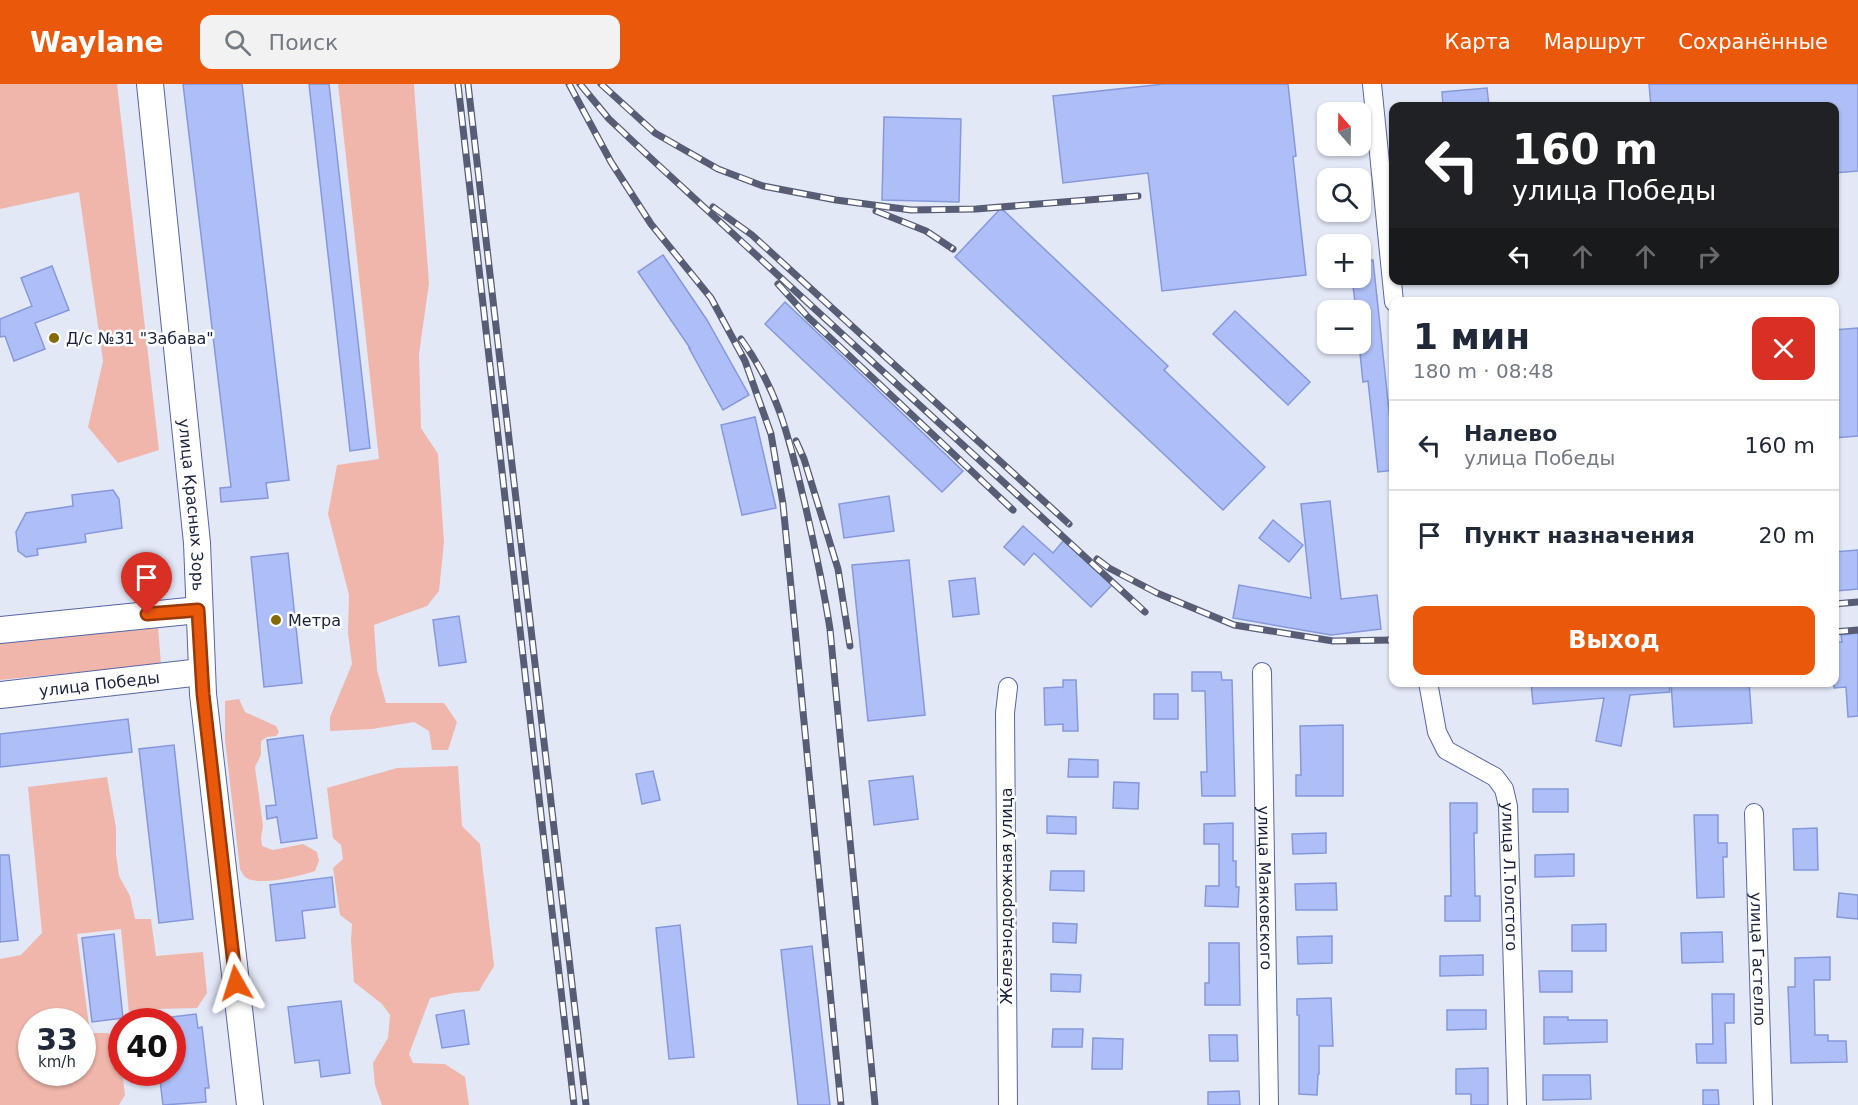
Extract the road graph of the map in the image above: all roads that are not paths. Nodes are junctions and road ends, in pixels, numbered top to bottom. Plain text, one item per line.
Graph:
1 (150, 84) edge
2 (1372, 84) edge
3 (1389, 252) edge
4 (198, 610) junction
5 (0, 630) edge
6 (201, 672) junction
7 (1262, 672) dead end
8 (1008, 687) dead end
9 (1429, 687) edge
10 (0, 695) edge
11 (1754, 813) dead end
12 (250, 1105) edge
13 (1008, 1105) edge
14 (1269, 1105) edge
15 (1517, 1105) edge
16 (1763, 1105) edge

1 - 4 street, улица Красных Зорь
2 - 3 street
4 - 5 street
4 - 6 street, улица Красных Зорь
6 - 10 street, улица Победы
6 - 12 street, улица Красных Зорь
7 - 14 street, улица Маяковского
8 - 13 street, Железнодорожная улица
9 - 15 street, улица Л.Толстого
11 - 16 street, улица Гастелло

